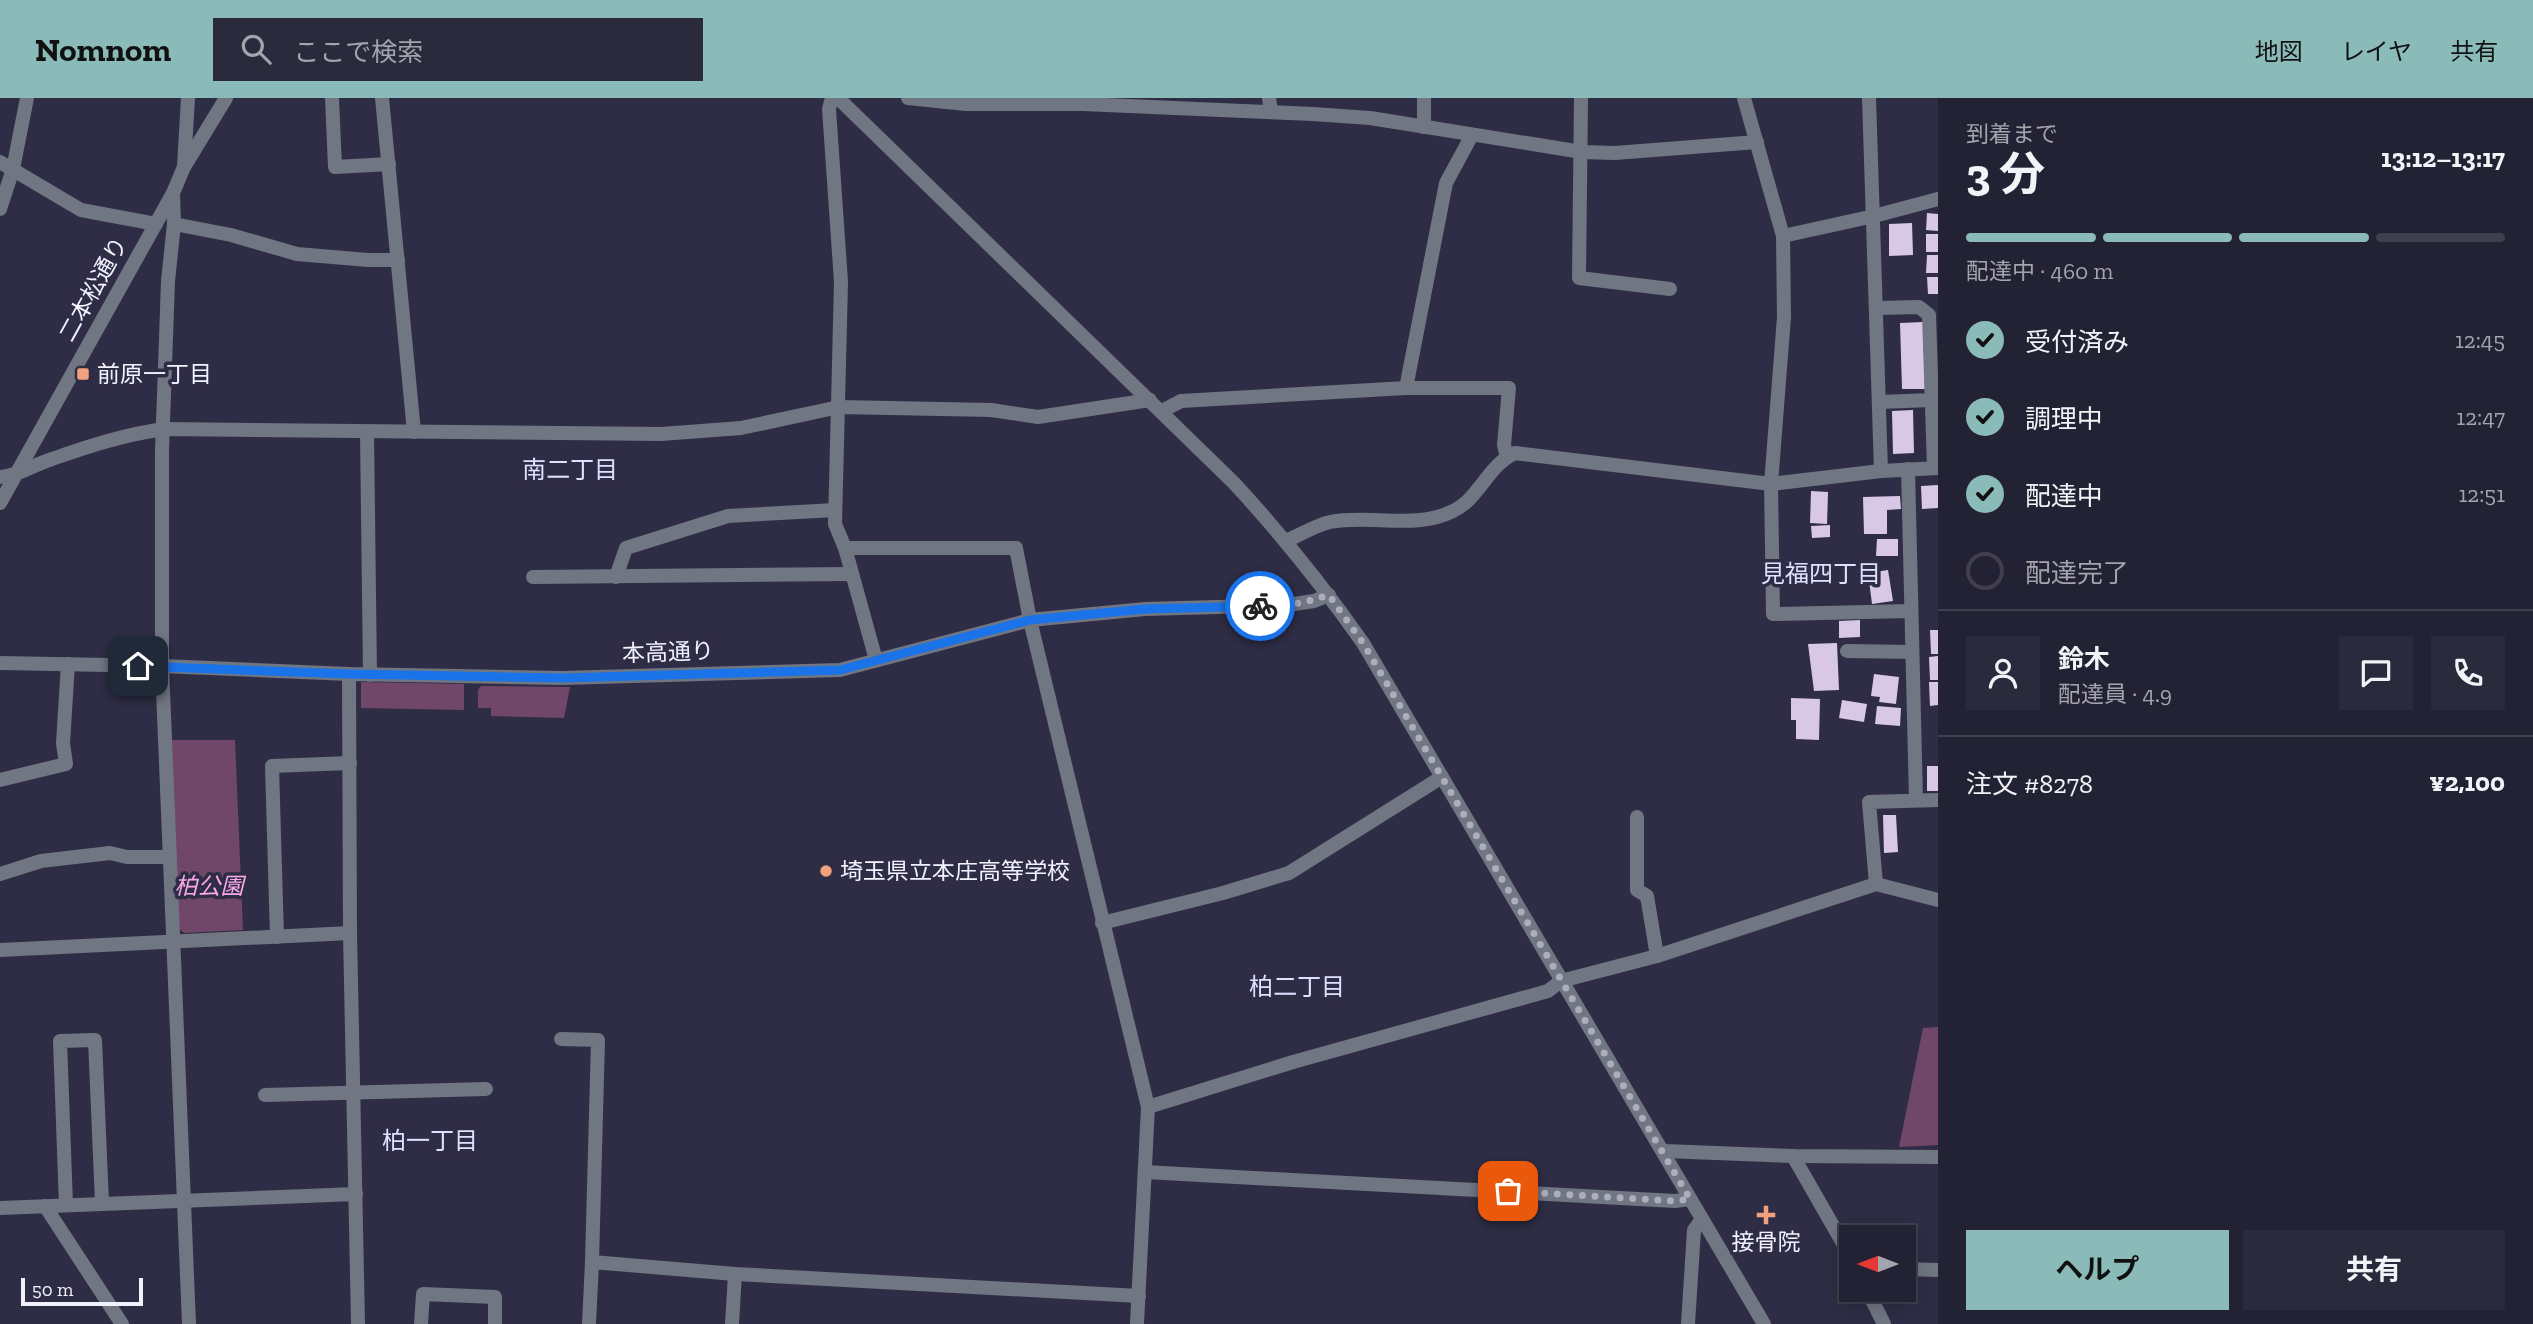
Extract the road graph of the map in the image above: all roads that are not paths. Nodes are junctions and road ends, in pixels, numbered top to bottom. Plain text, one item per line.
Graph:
1 (27, 98) edge
2 (188, 98) edge
3 (226, 98) edge
4 (332, 98) edge
5 (382, 98) edge
6 (832, 98) edge
7 (838, 98) edge
8 (908, 98) edge
9 (1424, 98) edge
10 (1581, 98) edge
11 (1744, 98) edge
12 (1869, 98) edge
13 (967, 101) edge
14 (1181, 103) edge
15 (1270, 105) edge
16 (1424, 127) junction
17 (1472, 135) junction
18 (1757, 142) junction
19 (1582, 152) junction
20 (389, 164) junction
21 (7, 166) edge
22 (184, 167) junction
23 (173, 193) junction
24 (1938, 199) edge
25 (0, 209) edge
26 (1874, 216) junction
27 (156, 225) junction
28 (174, 225) junction
29 (1783, 236) junction
30 (398, 260) junction
31 (1670, 289) dead end
32 (1877, 308) junction
33 (1406, 388) junction
34 (1150, 400) junction
35 (1932, 400) junction
36 (1879, 401) junction
37 (839, 407) junction
38 (1162, 411) junction
39 (165, 429) junction
40 (367, 432) junction
41 (414, 432) junction
42 (1507, 457) junction
43 (1936, 468) edge
44 (1908, 469) junction
45 (1881, 471) junction
46 (7, 476) edge
47 (1771, 484) junction
48 (0, 503) edge
49 (835, 510) junction
50 (1286, 541) junction
51 (845, 548) junction
52 (852, 574) junction
53 (533, 577) dead end
54 (616, 577) junction
55 (1329, 595) junction
56 (1912, 611) junction
57 (1030, 620) junction
58 (1847, 651) dead end
59 (1912, 652) junction
60 (876, 660) junction
61 (0, 663) edge
62 (68, 664) junction
63 (162, 666) junction
64 (349, 674) junction
65 (370, 675) junction
66 (350, 763) junction
67 (1442, 777) junction
68 (0, 780) edge
69 (1916, 800) junction
70 (1938, 800) edge
71 (1637, 817) dead end
72 (170, 857) junction
73 (0, 874) edge
74 (1876, 884) junction
75 (1938, 900) edge
76 (1102, 923) junction
77 (350, 933) junction
78 (277, 937) junction
79 (174, 941) junction
80 (0, 950) edge
81 (1657, 956) junction
82 (1561, 981) junction
83 (561, 1039) dead end
84 (486, 1089) dead end
85 (265, 1095) dead end
86 (353, 1095) junction
87 (1148, 1107) junction
88 (1664, 1152) junction
89 (1793, 1156) junction
90 (1938, 1157) edge
91 (1145, 1172) junction
92 (356, 1194) junction
93 (1690, 1199) junction
94 (183, 1200) junction
95 (102, 1203) junction
96 (66, 1205) junction
97 (46, 1206) junction
98 (0, 1208) edge
99 (1702, 1219) junction
100 (1839, 1236) edge
101 (592, 1262) junction
102 (1916, 1269) edge
103 (1938, 1270) edge
104 (734, 1274) junction
105 (1139, 1296) junction
106 (1873, 1302) edge
107 (122, 1324) edge
108 (188, 1324) edge
109 (358, 1324) edge
110 (421, 1324) edge
111 (495, 1324) edge
112 (589, 1324) edge
113 (732, 1324) edge
114 (1137, 1324) edge
115 (1688, 1324) edge
116 (1764, 1324) edge
117 (1884, 1324) edge

1 - 21 street
2 - 22 street
3 - 22 street, 二本松通り
4 - 20 street
5 - 20 street
6 - 37 street
7 - 34 street
8 - 13 street
9 - 16 street
10 - 19 street
11 - 18 street
12 - 26 street
13 - 14 street
14 - 15 street
15 - 16 street
16 - 17 street
17 - 19 street
17 - 33 street
18 - 19 street
18 - 29 street
19 - 31 street
20 - 30 street
21 - 25 street
21 - 27 street
22 - 23 street, 二本松通り
23 - 27 street, 二本松通り
23 - 28 street
24 - 26 street
26 - 29 street
26 - 32 street
27 - 46 street, 二本松通り
28 - 30 street
28 - 39 street
29 - 47 street
30 - 41 street
32 - 35 street
32 - 36 street
33 - 38 street
33 - 42 street
34 - 37 street
34 - 38 street
35 - 36 street
35 - 43 street
36 - 45 street
37 - 41 street
37 - 49 street
38 - 50 street
39 - 40 street
39 - 46 street
39 - 63 street
40 - 41 street
40 - 65 street
42 - 47 street
42 - 50 street
43 - 44 street
44 - 45 street
44 - 56 street
45 - 47 street
46 - 48 street, 二本松通り
47 - 56 street
49 - 51 street
49 - 54 street
50 - 55 street
51 - 52 street
51 - 57 street
52 - 54 street
52 - 60 street
53 - 54 street
55 - 57 street, 本高通り
55 - 67 street
56 - 59 street
57 - 60 street, 本高通り
57 - 76 street
58 - 59 street
59 - 69 street
60 - 65 street, 本高通り
61 - 62 street, 本高通り
62 - 63 street, 本高通り
62 - 68 street
63 - 64 street, 本高通り
63 - 72 street
64 - 65 street, 本高通り
64 - 66 street
66 - 77 street
66 - 78 street
67 - 76 street
67 - 82 street
69 - 70 street
69 - 74 street
71 - 81 street
72 - 73 street
72 - 79 street
74 - 75 street
74 - 81 street
76 - 87 street
77 - 78 street
77 - 86 street
78 - 79 street
79 - 80 street
79 - 94 street
81 - 82 street
82 - 87 street
82 - 88 street
83 - 101 street
84 - 86 street
85 - 86 street
86 - 92 street
87 - 91 street
88 - 89 street
88 - 93 street
89 - 90 street
89 - 100 street
91 - 93 street
91 - 105 street
92 - 94 street
92 - 109 street
93 - 99 street
94 - 95 street
94 - 108 street
95 - 96 street
95 - 96 street
96 - 97 street
97 - 98 street
97 - 107 street
99 - 115 street
99 - 116 street
101 - 104 street
101 - 112 street
102 - 103 street
104 - 105 street
104 - 113 street
105 - 114 street
106 - 117 street
110 - 111 street

